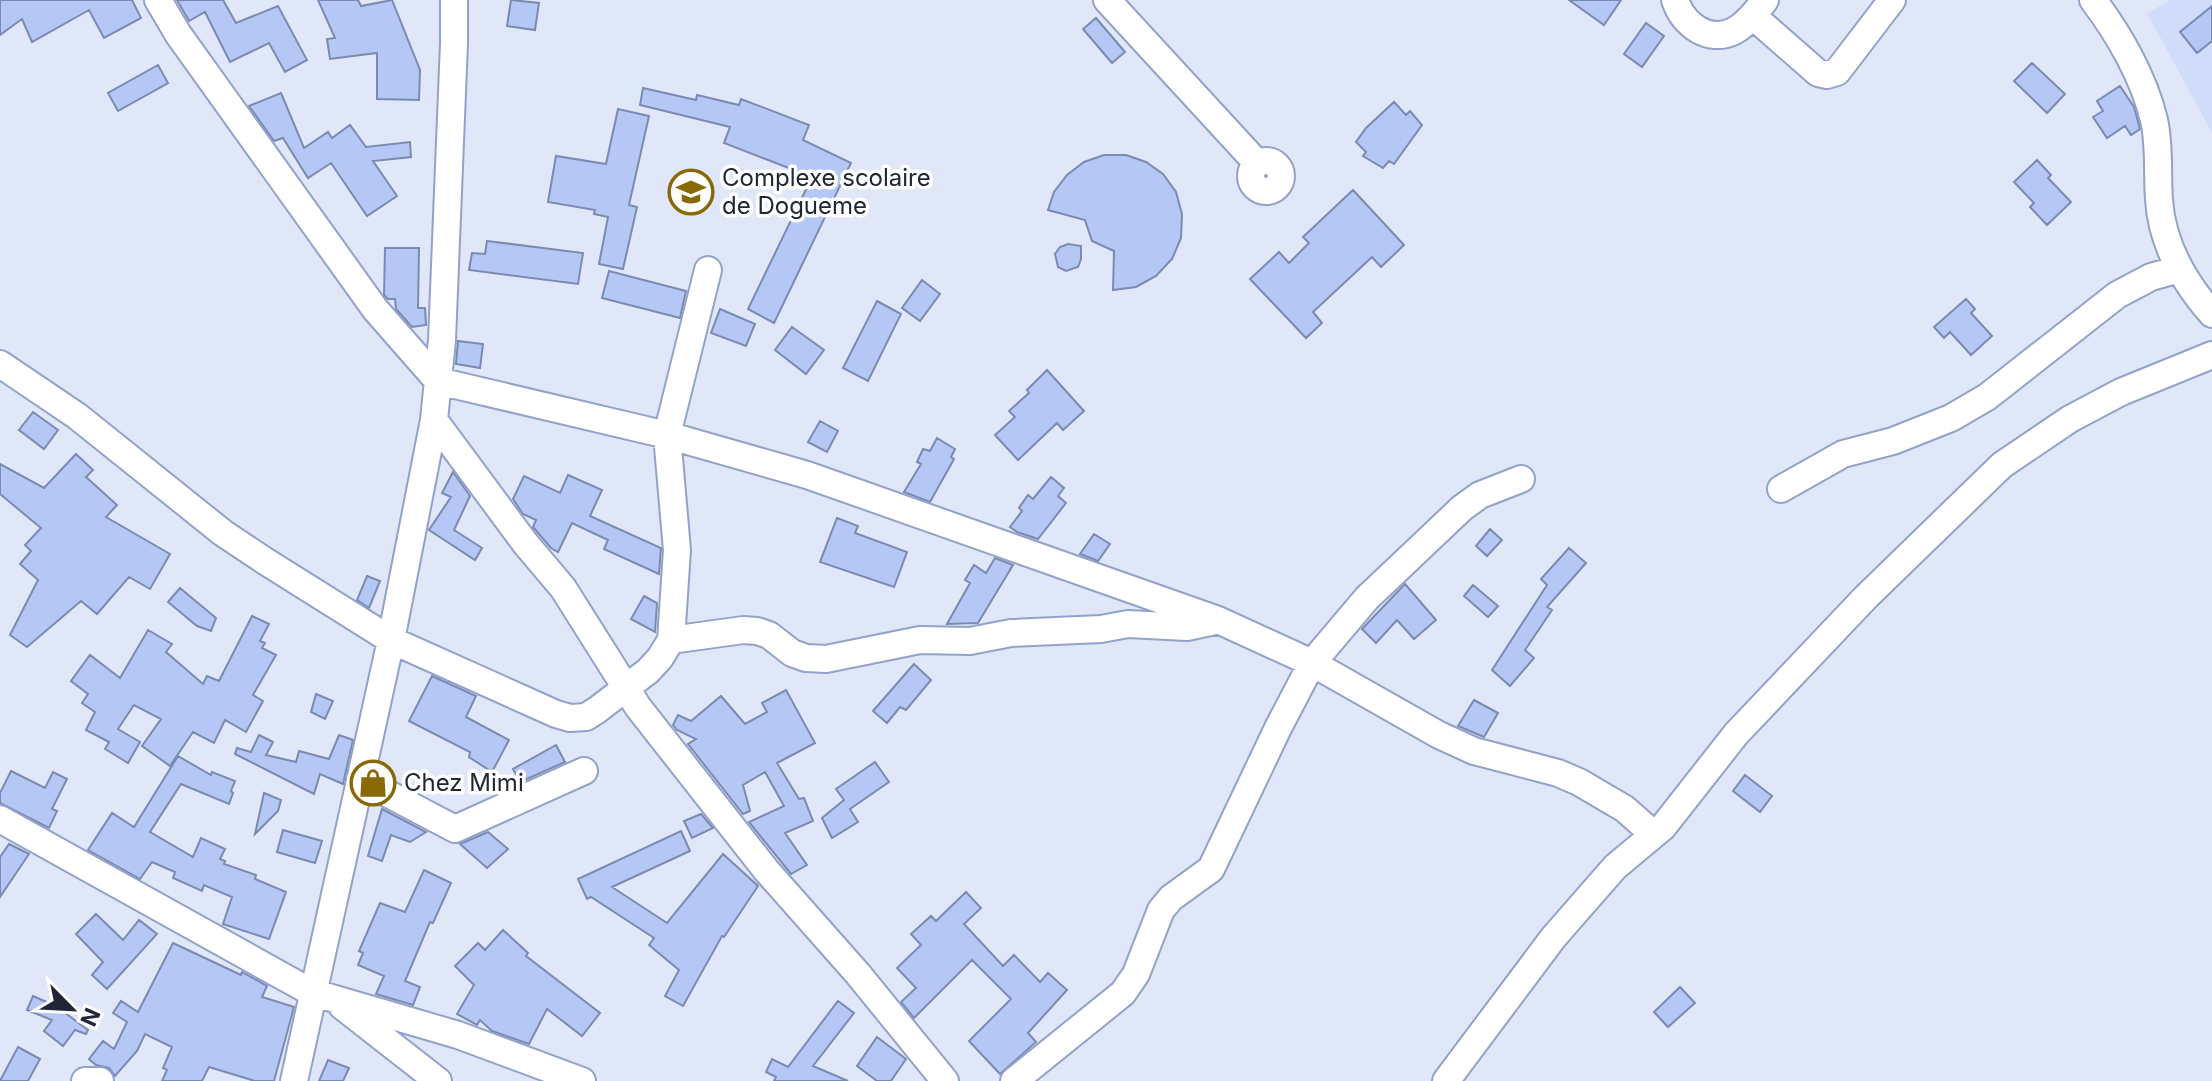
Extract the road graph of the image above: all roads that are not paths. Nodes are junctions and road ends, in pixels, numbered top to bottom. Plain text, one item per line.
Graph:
1 (158, 0) edge
2 (454, 0) edge
3 (1107, 0) edge
4 (1675, 0) edge
5 (1892, 0) edge
6 (2093, 0) edge
7 (1759, 8) edge
8 (1257, 163) dead end
9 (2179, 269) junction
10 (708, 270) dead end
11 (2212, 314) edge
12 (2212, 355) edge
13 (0, 364) edge
14 (438, 381) junction
15 (434, 420) junction
16 (667, 435) junction
17 (1521, 479) dead end
18 (1781, 489) dead end
19 (1218, 620) junction
20 (391, 640) junction
21 (671, 640) junction
22 (1312, 663) junction
23 (626, 689) junction
24 (584, 771) dead end
25 (360, 779) junction
26 (0, 819) edge
27 (1653, 834) junction
28 (322, 996) junction
29 (533, 1073) edge
30 (85, 1081) edge
31 (100, 1081) edge
32 (294, 1081) edge
33 (438, 1081) edge
34 (582, 1081) edge
35 (945, 1081) edge
36 (1014, 1081) edge
37 (1446, 1081) edge

1 - 14 street
2 - 14 street
3 - 8 street
4 - 7 street
5 - 7 street
6 - 9 street
9 - 11 street
9 - 18 street
10 - 16 street
12 - 27 street
13 - 20 street
14 - 15 street
14 - 16 street
15 - 20 street
15 - 23 street
16 - 19 street
16 - 21 street
17 - 22 street
19 - 21 street
19 - 22 street
20 - 23 street
20 - 25 street
21 - 23 street
22 - 27 street
22 - 36 street
23 - 35 street
24 - 25 street
25 - 28 street
26 - 28 street
27 - 37 street
28 - 29 street
28 - 32 street
28 - 33 street
29 - 34 street
30 - 31 street

